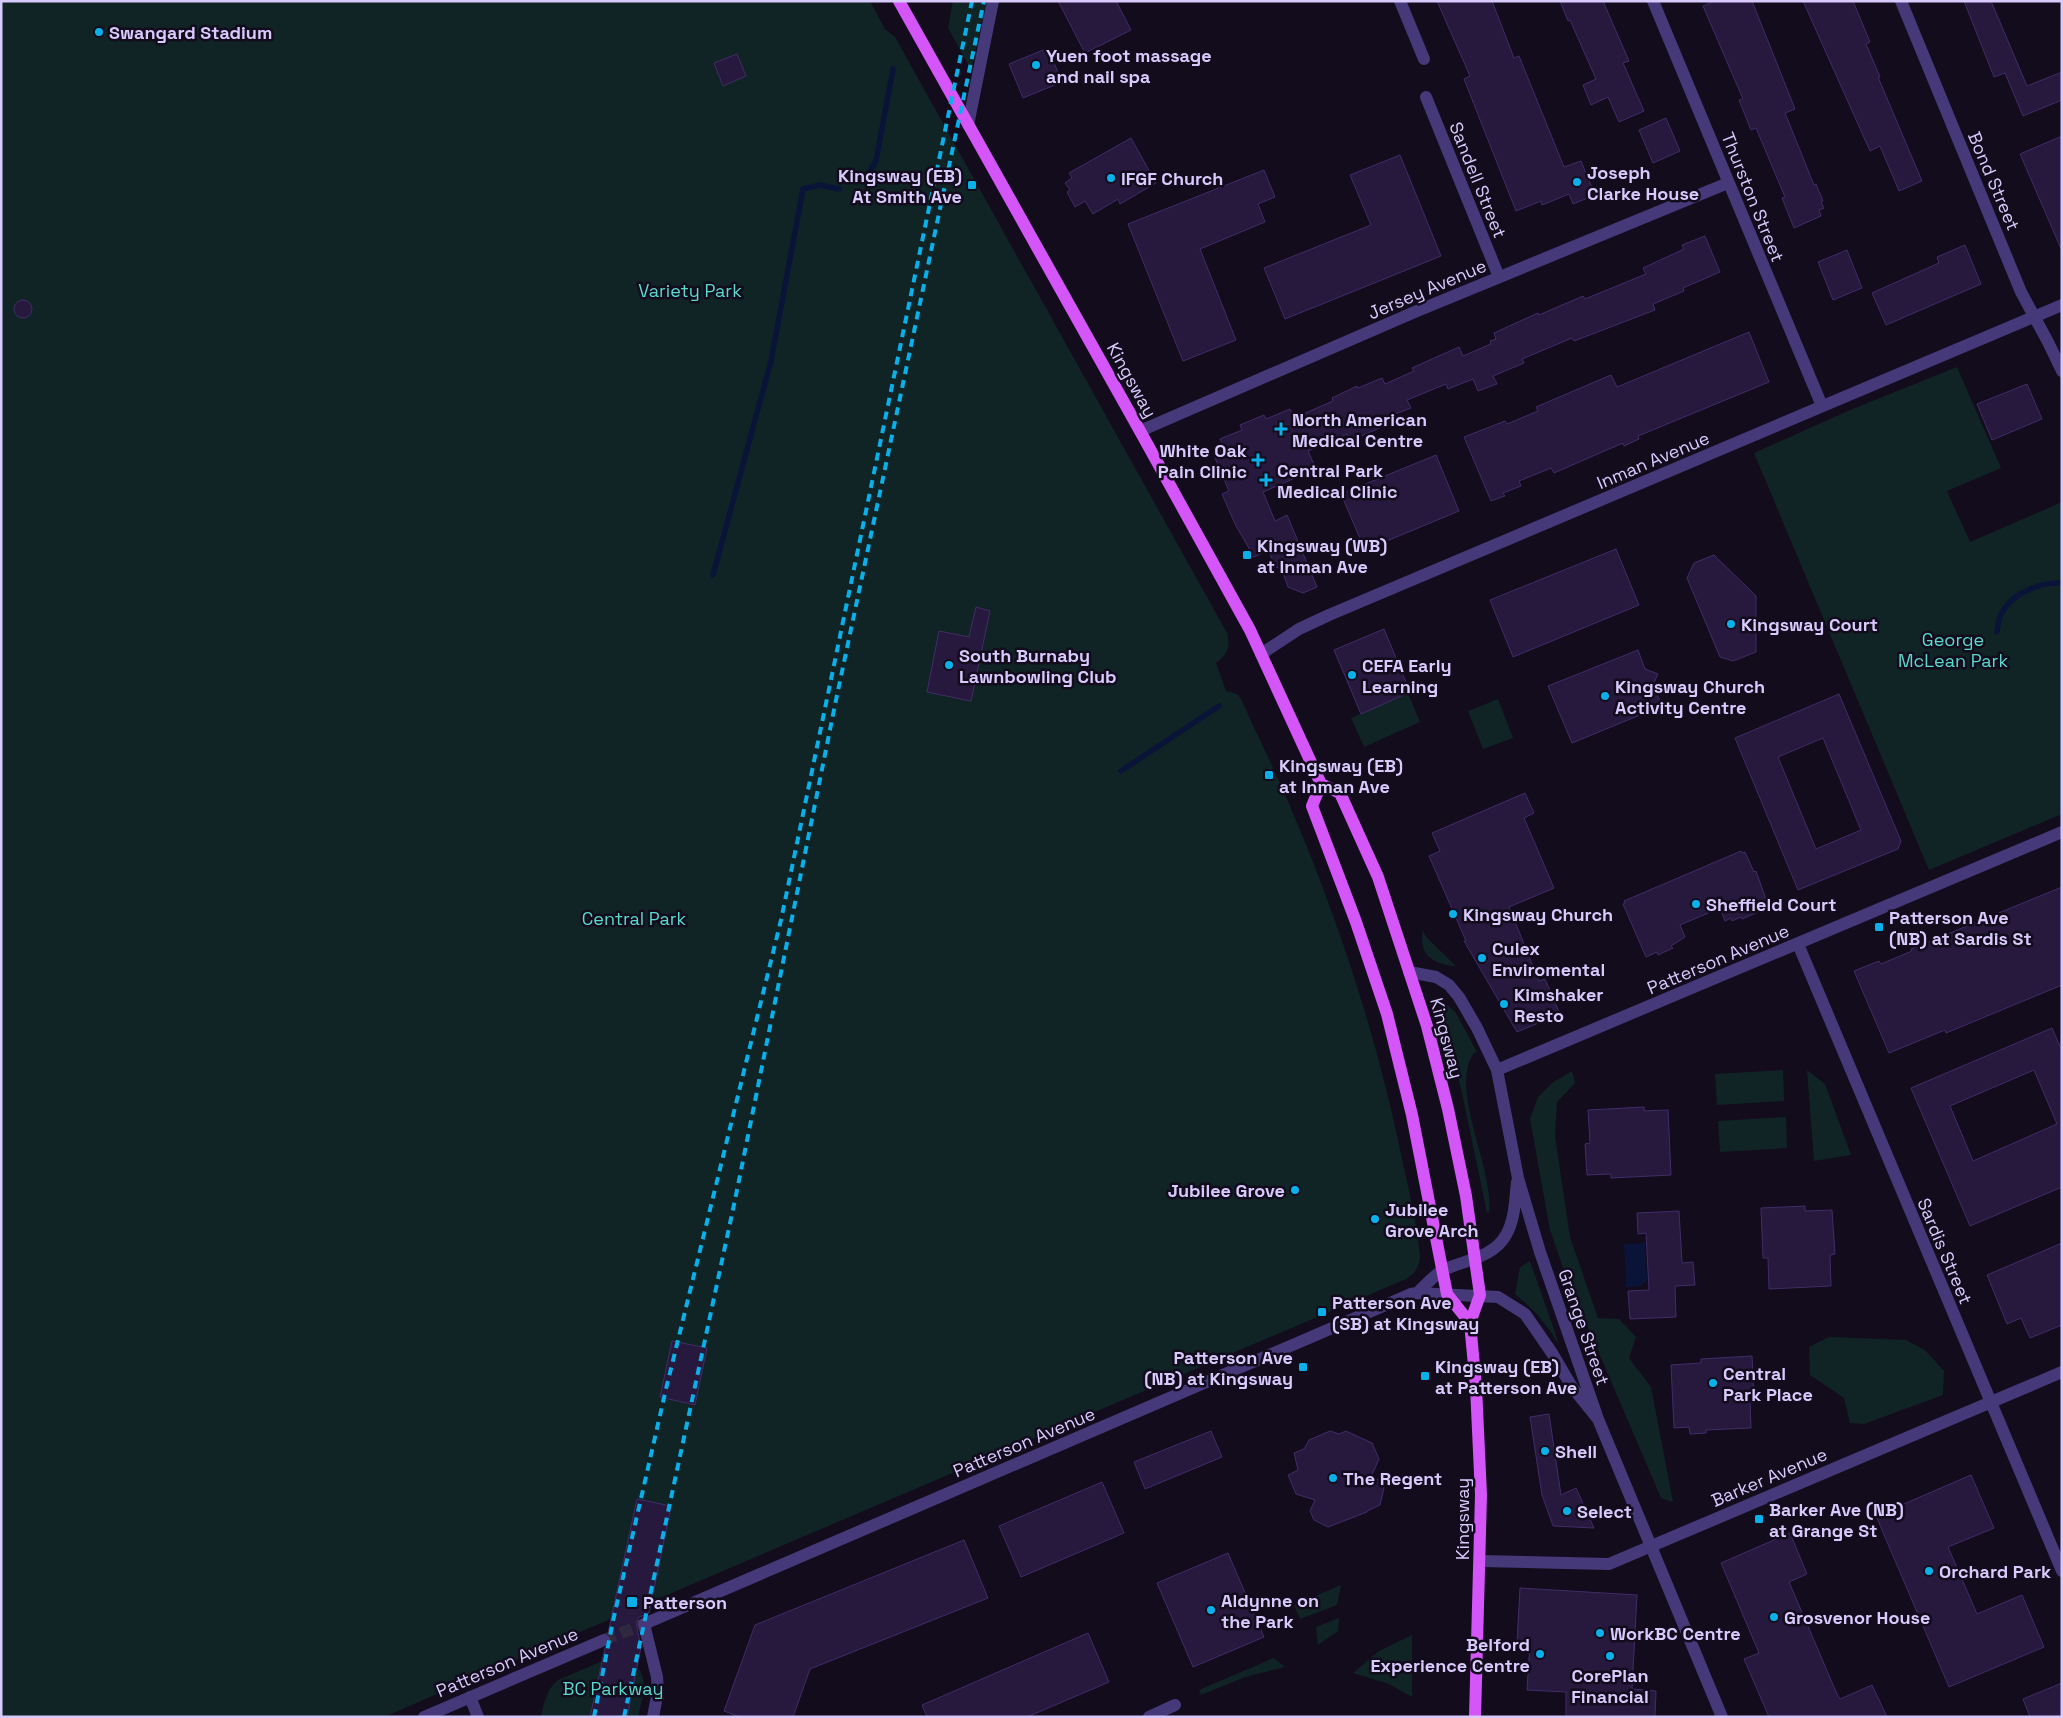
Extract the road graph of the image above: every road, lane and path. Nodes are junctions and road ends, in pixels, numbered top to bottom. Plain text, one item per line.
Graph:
1 (899, 1) edge
2 (993, 1) edge
3 (1400, 1) edge
4 (1653, 1) edge
5 (1902, 1) edge
6 (1424, 59) dead end
7 (1426, 97) dead end
8 (968, 125) junction
9 (1728, 183) junction
10 (1499, 277) junction
11 (2062, 305) edge
12 (2034, 317) junction
13 (2062, 371) edge
14 (1822, 406) junction
15 (1140, 431) junction
16 (1261, 654) junction
17 (1321, 784) junction
18 (2062, 832) edge
19 (1798, 944) junction
20 (1410, 972) junction
21 (1497, 1070) junction
22 (1518, 1178) junction
23 (1474, 1259) junction
24 (1442, 1271) junction
25 (1417, 1293) junction
26 (1447, 1294) junction
27 (1480, 1295) junction
28 (1470, 1322) junction
29 (2062, 1372) edge
30 (1991, 1402) junction
31 (1598, 1419) junction
32 (1650, 1546) junction
33 (1480, 1561) junction
34 (2062, 1571) edge
35 (604, 1640) tunnel mouth
36 (470, 1697) junction
37 (1175, 1706) dead end
38 (424, 1717) edge
39 (478, 1717) edge
40 (653, 1717) edge
41 (1149, 1717) edge
42 (1475, 1717) edge
43 (1722, 1717) edge

1 - 8 main road, Kingsway
2 - 8 street
3 - 6 street
4 - 9 street, Thurston Street
5 - 12 street, Bond Street
7 - 10 street, Sandell Street
8 - 15 main road, Kingsway
9 - 10 street, Jersey Avenue
9 - 14 street, Thurston Street
10 - 15 street, Jersey Avenue
11 - 12 street, Inman Avenue
12 - 13 street, Bond Street
12 - 14 street, Inman Avenue
14 - 16 street, Inman Avenue
15 - 16 main road, Kingsway
16 - 17 main road, Kingsway
17 - 20 main road, Kingsway
17 - 24 main road
18 - 19 street, Patterson Avenue
19 - 21 street, Patterson Avenue
19 - 30 street, Sardis Street
20 - 21 street, Grange Street
20 - 23 main road, Kingsway
21 - 22 street, Grange Street
22 - 23 street, Patterson Avenue
22 - 31 street, Grange Street
23 - 24 street, Patterson Avenue
23 - 27 main road, Kingsway
24 - 25 street, Patterson Avenue
24 - 26 main road
25 - 26 street, Patterson Avenue
25 - 40 street, Patterson Avenue
26 - 27 street, Patterson Avenue
26 - 28 main road
27 - 28 main road, Kingsway
27 - 31 street, Patterson Avenue
28 - 33 main road, Kingsway
29 - 30 street, Barker Avenue
30 - 32 street, Barker Avenue
30 - 34 street, Sardis Street
31 - 32 street, Grange Street
32 - 33 street, Barker Avenue
32 - 43 street, Grange Street
33 - 42 main road, Kingsway
35 - 36 street, Patterson Avenue
36 - 38 street, Patterson Avenue
36 - 39 street
37 - 41 street

